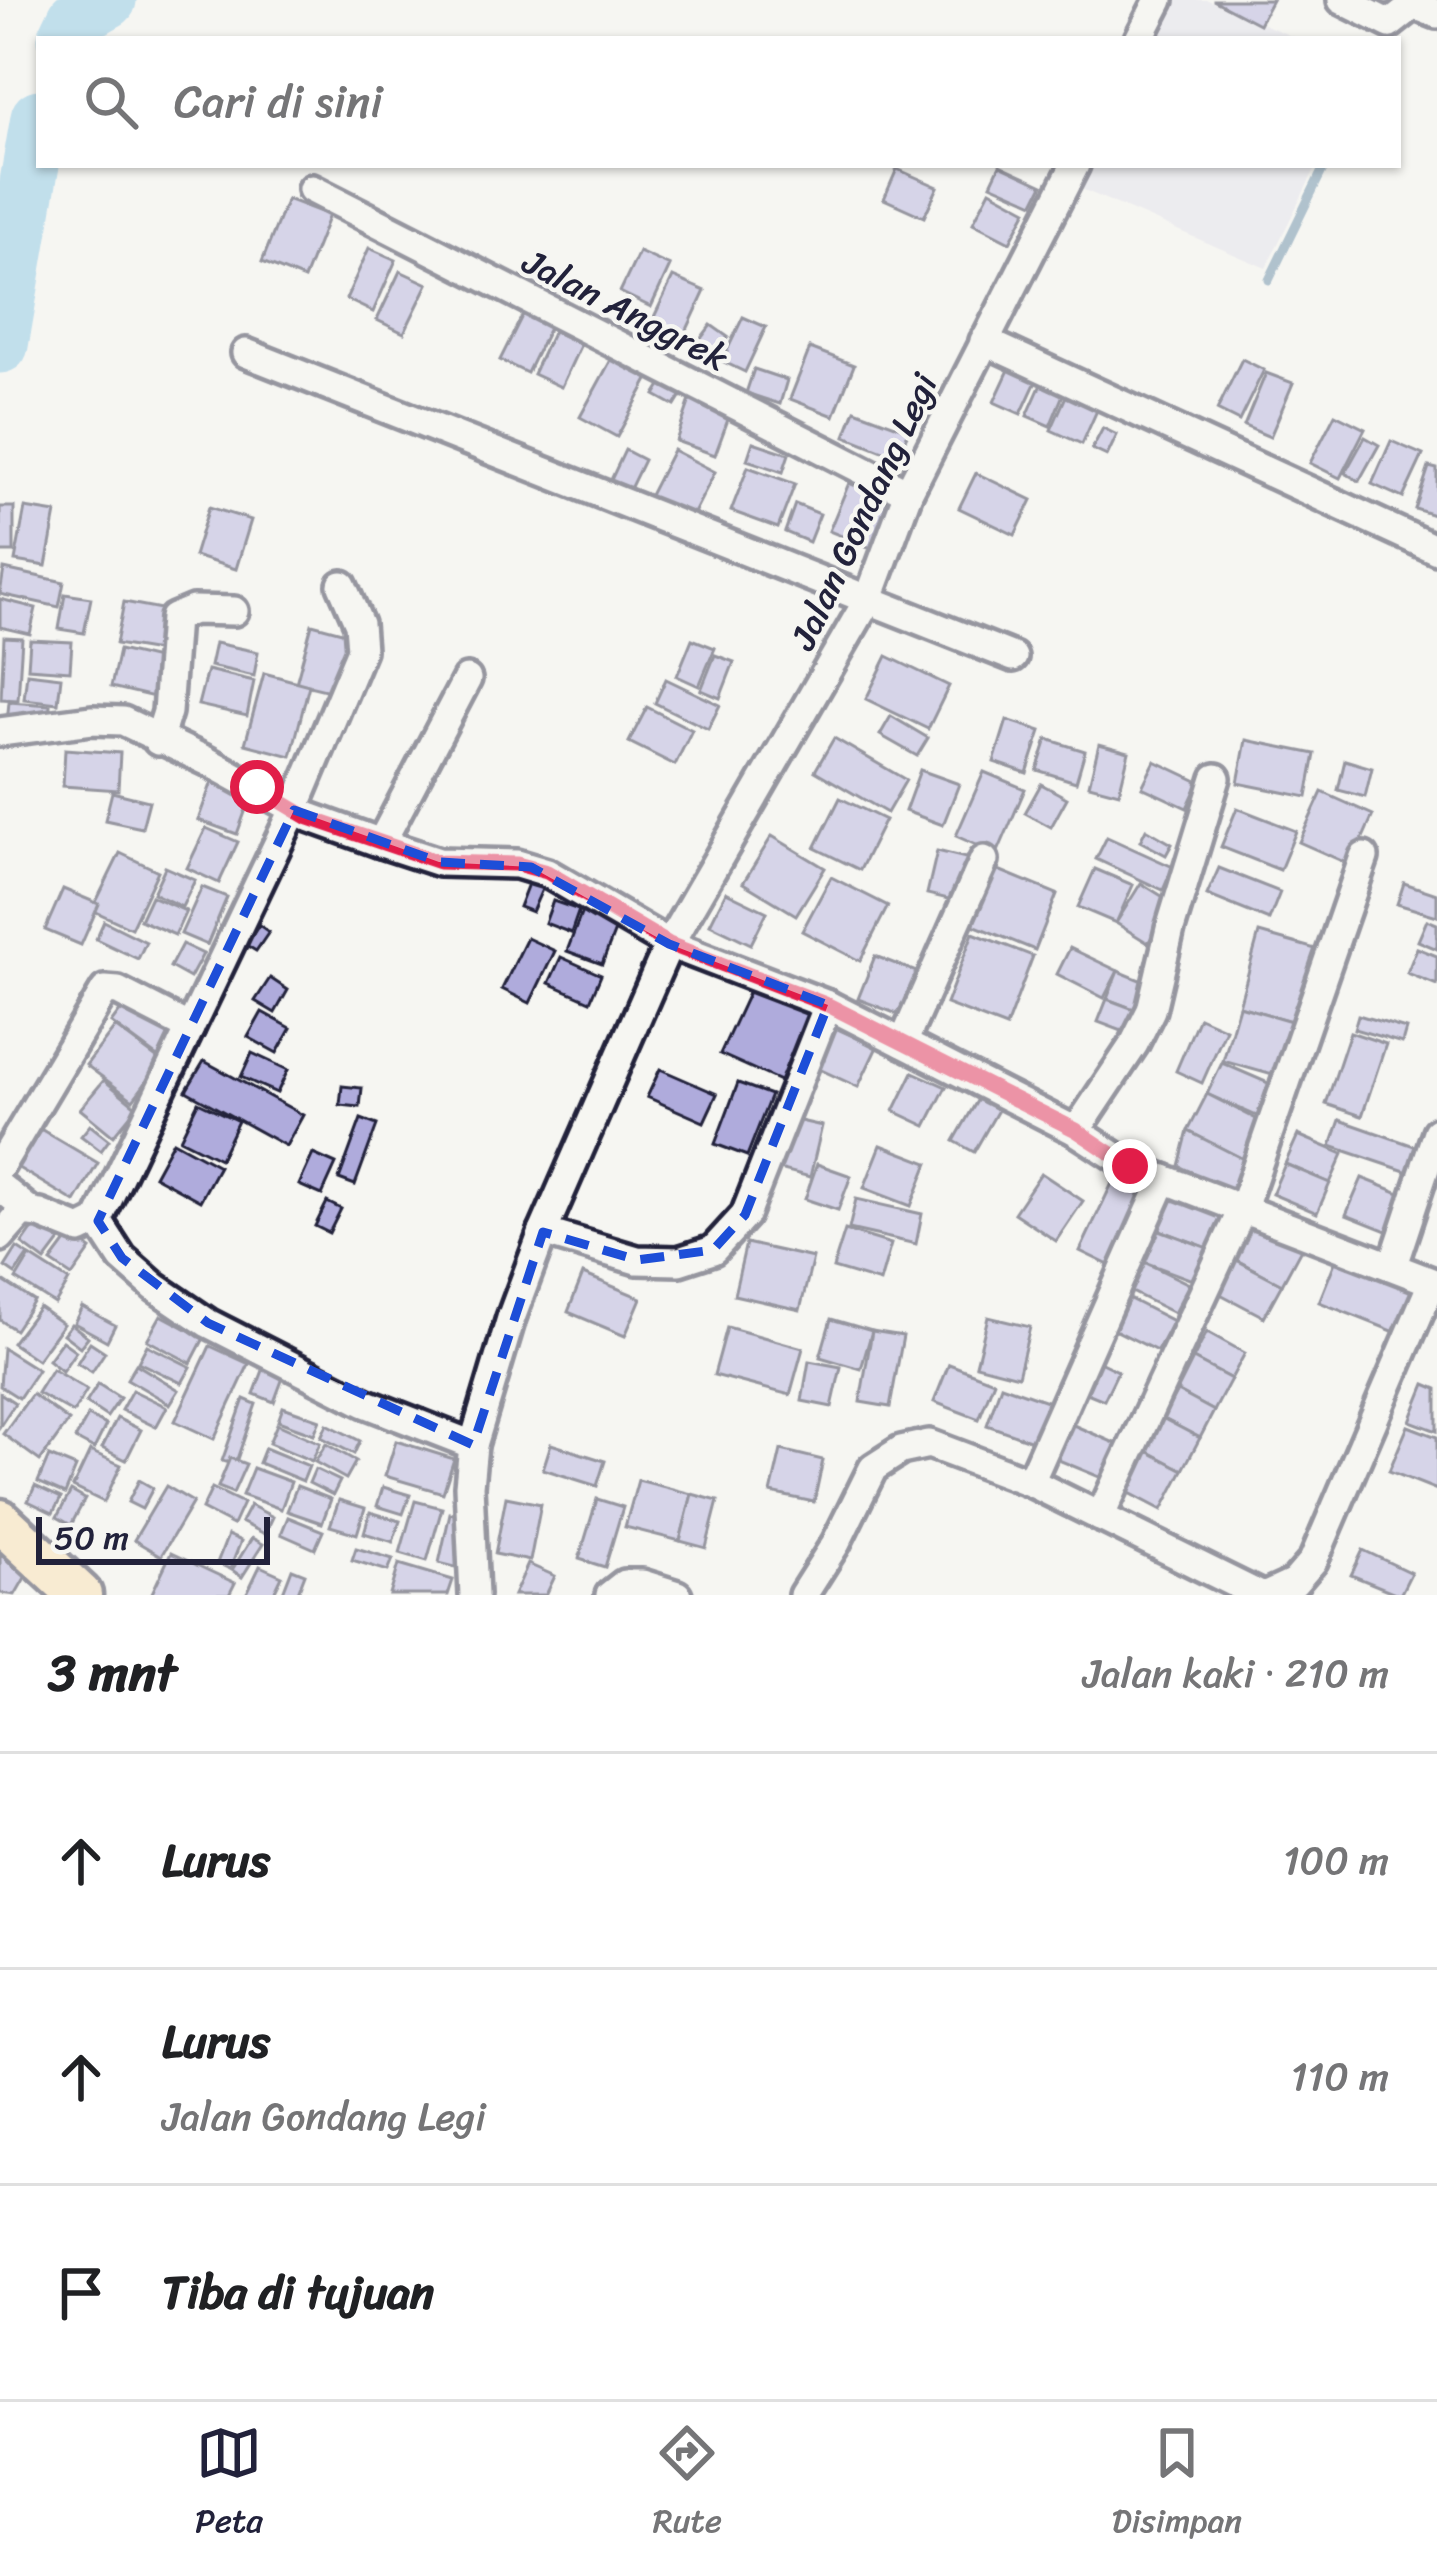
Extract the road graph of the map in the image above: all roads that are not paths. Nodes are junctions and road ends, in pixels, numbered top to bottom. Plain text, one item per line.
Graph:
1 (1159, 0) edge
2 (1342, 0) edge
3 (1437, 14) edge
4 (1141, 36) edge
5 (1073, 168) edge
6 (312, 189) dead end
7 (985, 341) junction
8 (246, 353) dead end
9 (908, 493) junction
10 (1437, 550) edge
11 (342, 585) dead end
12 (869, 598) junction
13 (234, 611) dead end
14 (1013, 657) dead end
15 (466, 679) dead end
16 (0, 732) edge
17 (158, 741) junction
18 (1216, 778) dead end
19 (294, 810) junction
20 (381, 843) junction
21 (1364, 857) dead end
22 (985, 860) dead end
23 (669, 944) junction
24 (828, 1005) junction
25 (190, 1028) junction
26 (903, 1043) junction
27 (1076, 1130) junction
28 (1437, 1132) edge
29 (0, 1166) edge
30 (1164, 1179) junction
31 (0, 1187) edge
32 (1242, 1210) junction
33 (30, 1211) junction
34 (98, 1221) junction
35 (543, 1232) junction
36 (0, 1237) edge
37 (1393, 1265) junction
38 (1435, 1284) edge
39 (473, 1445) junction
40 (1030, 1482) junction
41 (1105, 1507) junction
42 (0, 1520) edge
43 (80, 1595) edge
44 (474, 1595) edge
45 (610, 1595) edge
46 (677, 1595) edge
47 (803, 1595) edge
48 (1258, 1595) edge
49 (1268, 1595) edge

1 - 4 street
2 - 3 street
5 - 7 street, Jalan Gondang Legi
6 - 9 street, Jalan Anggrek
7 - 9 street, Jalan Gondang Legi
7 - 10 street
8 - 12 street
9 - 12 street, Jalan Gondang Legi
11 - 19 street
12 - 14 street
12 - 23 street, Jalan Gondang Legi
13 - 17 street
15 - 20 street
16 - 17 street
17 - 19 street
18 - 27 street
19 - 20 street
19 - 25 street
20 - 23 street
21 - 32 street
22 - 26 street
23 - 24 street
23 - 35 street, Jalan Gondang Legi
24 - 26 street
24 - 35 street
25 - 29 street
25 - 34 street
26 - 27 street
27 - 30 street
28 - 37 street
30 - 32 street
30 - 40 street
31 - 33 street
32 - 37 street
32 - 41 street
33 - 34 street
33 - 36 street
34 - 39 street
35 - 39 street, Jalan Gondang Legi
37 - 38 street
38 - 49 street
39 - 44 street, Jalan Gondang Legi
40 - 41 street
40 - 47 street
41 - 48 street
42 - 43 main road
45 - 46 street

